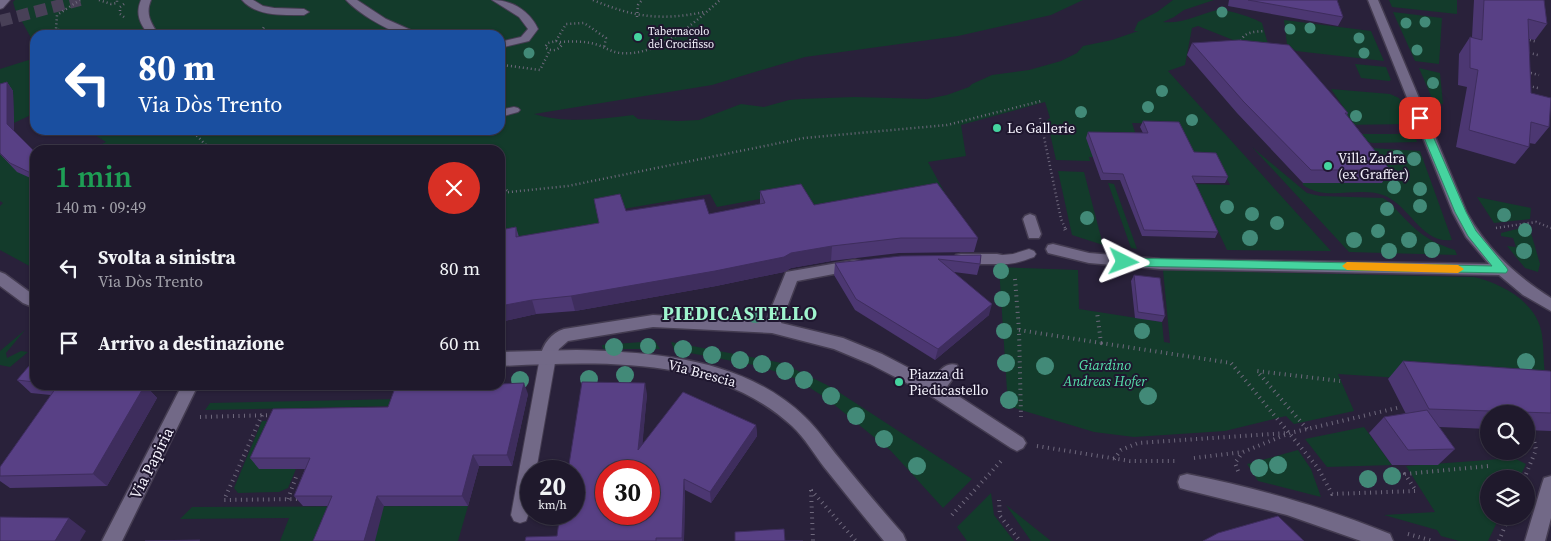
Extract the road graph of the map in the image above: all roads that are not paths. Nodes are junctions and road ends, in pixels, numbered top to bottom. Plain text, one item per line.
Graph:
1 (5, 0) edge
2 (146, 0) edge
3 (248, 0) edge
4 (351, 0) edge
5 (496, 0) edge
6 (1373, 0) edge
7 (0, 6) edge
8 (304, 12) dead end
9 (150, 30) edge
10 (401, 30) edge
11 (505, 44) edge
12 (514, 110) dead end
13 (505, 113) edge
14 (1030, 219) dead end
15 (1034, 234) dead end
16 (1053, 249) dead end
17 (1029, 254) dead end
18 (942, 259) edge
19 (997, 259) joint
20 (873, 263) edge
21 (1502, 270) junction
22 (0, 278) edge
23 (30, 300) edge
24 (1551, 305) edge
25 (772, 328) junction
26 (548, 357) junction
27 (505, 359) edge
28 (951, 370) dead end
29 (934, 389) junction
30 (188, 390) edge
31 (1017, 443) road end
32 (530, 460) edge
33 (1187, 482) dead end
34 (1551, 484) edge
35 (112, 541) edge
36 (896, 541) edge
37 (1383, 541) edge
38 (1535, 541) edge

1 - 7 lane
2 - 9 lane
3 - 8 lane
4 - 10 lane
5 - 11 lane
6 - 21 street
12 - 13 lane
14 - 15 street
16 - 21 street
17 - 19 lane
18 - 19 street
20 - 25 street
21 - 24 street
22 - 23 street
25 - 26 street
25 - 29 street
26 - 27 street, Via Brescia
26 - 32 lane
26 - 36 street, Via Brescia
28 - 29 street
29 - 31 street
30 - 35 street, Via Papiria
33 - 37 street
34 - 38 street

